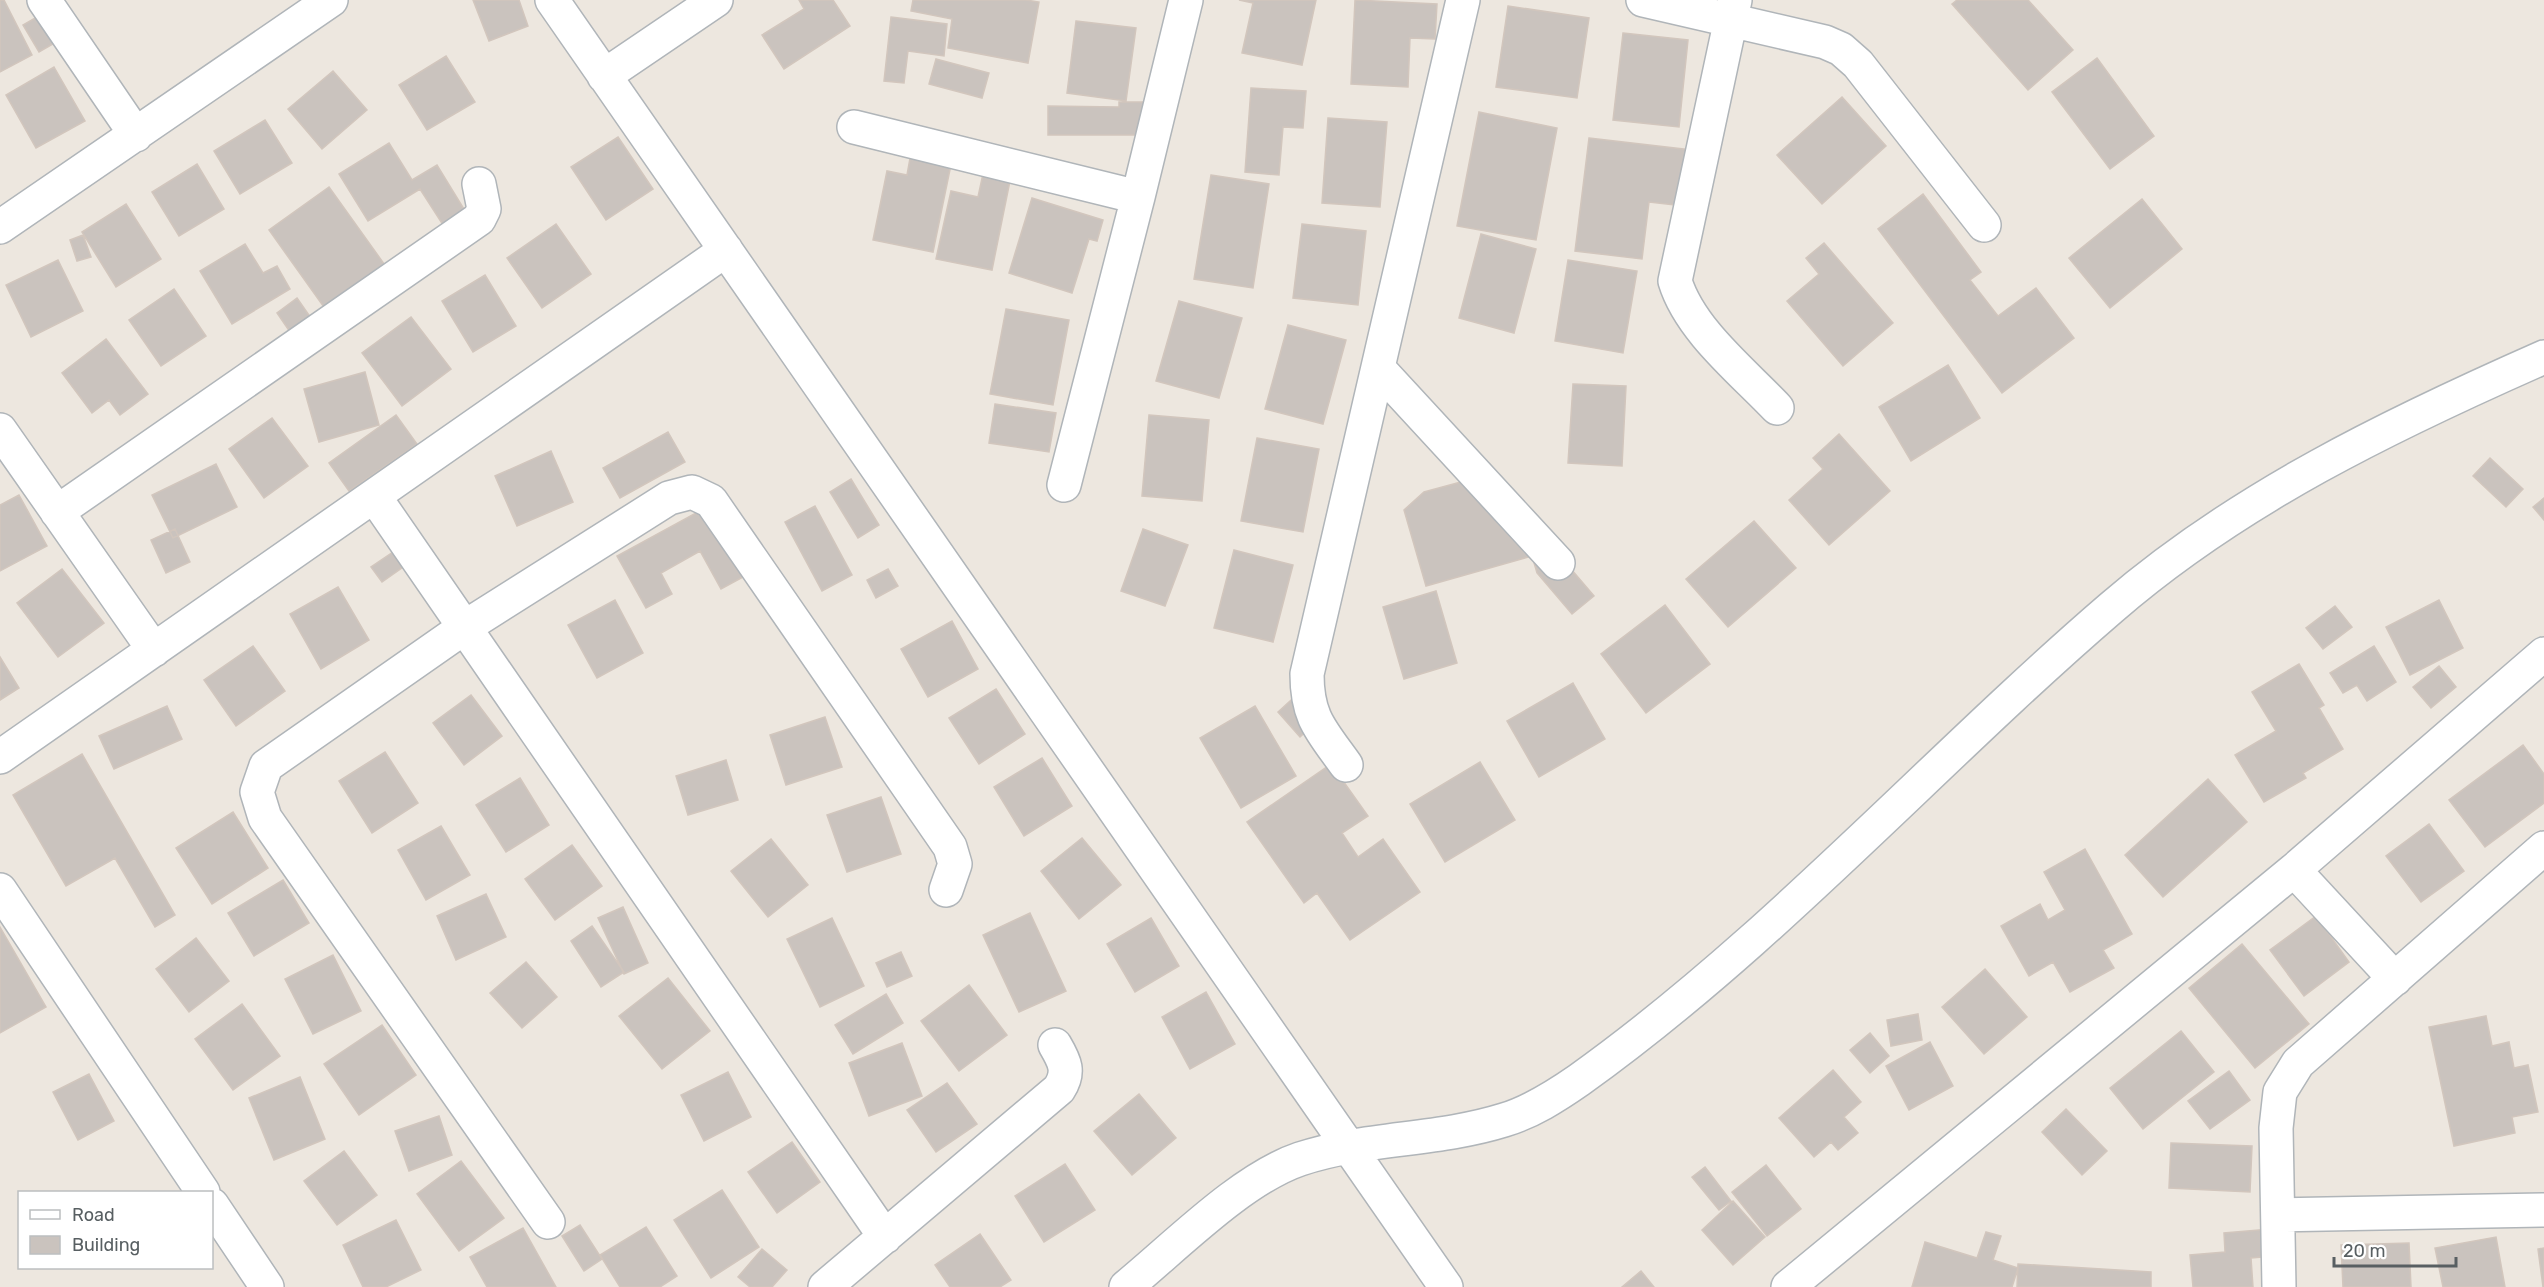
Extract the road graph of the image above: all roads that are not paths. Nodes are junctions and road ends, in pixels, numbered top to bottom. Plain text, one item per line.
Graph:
1 (44, 0) edge
2 (331, 0) edge
3 (552, 0) edge
4 (716, 0) edge
5 (1186, 0) edge
6 (1463, 0) edge
7 (1643, 0) edge
8 (1733, 10) edge
9 (604, 76) junction
10 (854, 127) dead end
11 (136, 135) junction
12 (479, 184) dead end
13 (1138, 197) junction
14 (1984, 225) dead end
15 (0, 227) edge
16 (726, 250) junction
17 (2544, 357) edge
18 (1378, 368) junction
19 (1777, 408) dead end
20 (0, 430) edge
21 (1064, 485) dead end
22 (374, 496) junction
23 (57, 512) junction
24 (1558, 563) dead end
25 (465, 627) junction
26 (154, 650) junction
27 (2544, 654) edge
28 (0, 757) edge
29 (1346, 765) dead end
30 (2544, 848) edge
31 (2294, 870) junction
32 (0, 890) edge
33 (946, 890) dead end
34 (2395, 979) junction
35 (1055, 1045) dead end
36 (1346, 1146) junction
37 (202, 1191) edge
38 (213, 1206) edge
39 (2544, 1209) edge
40 (2278, 1215) junction
41 (548, 1222) dead end
42 (885, 1237) junction
43 (267, 1287) edge
44 (825, 1287) edge
45 (1126, 1287) edge
46 (1446, 1287) edge
47 (1788, 1287) edge
48 (2279, 1287) edge

1 - 11 street
2 - 11 street
3 - 9 street
4 - 9 street
5 - 13 street
6 - 18 street
7 - 8 street
8 - 14 street
8 - 19 street
9 - 16 street
10 - 13 street
11 - 15 street
12 - 23 street
13 - 21 street
16 - 22 street
16 - 36 street
17 - 36 street
18 - 24 street
18 - 29 street
20 - 23 street
22 - 25 street
22 - 26 street
23 - 26 street
25 - 33 street
25 - 41 street
25 - 42 street
26 - 28 street
27 - 31 street
30 - 34 street
31 - 34 street
31 - 47 street
32 - 37 street
34 - 40 street
35 - 42 street
36 - 45 street
36 - 46 street
38 - 43 street
39 - 40 street
40 - 48 street
42 - 44 street

